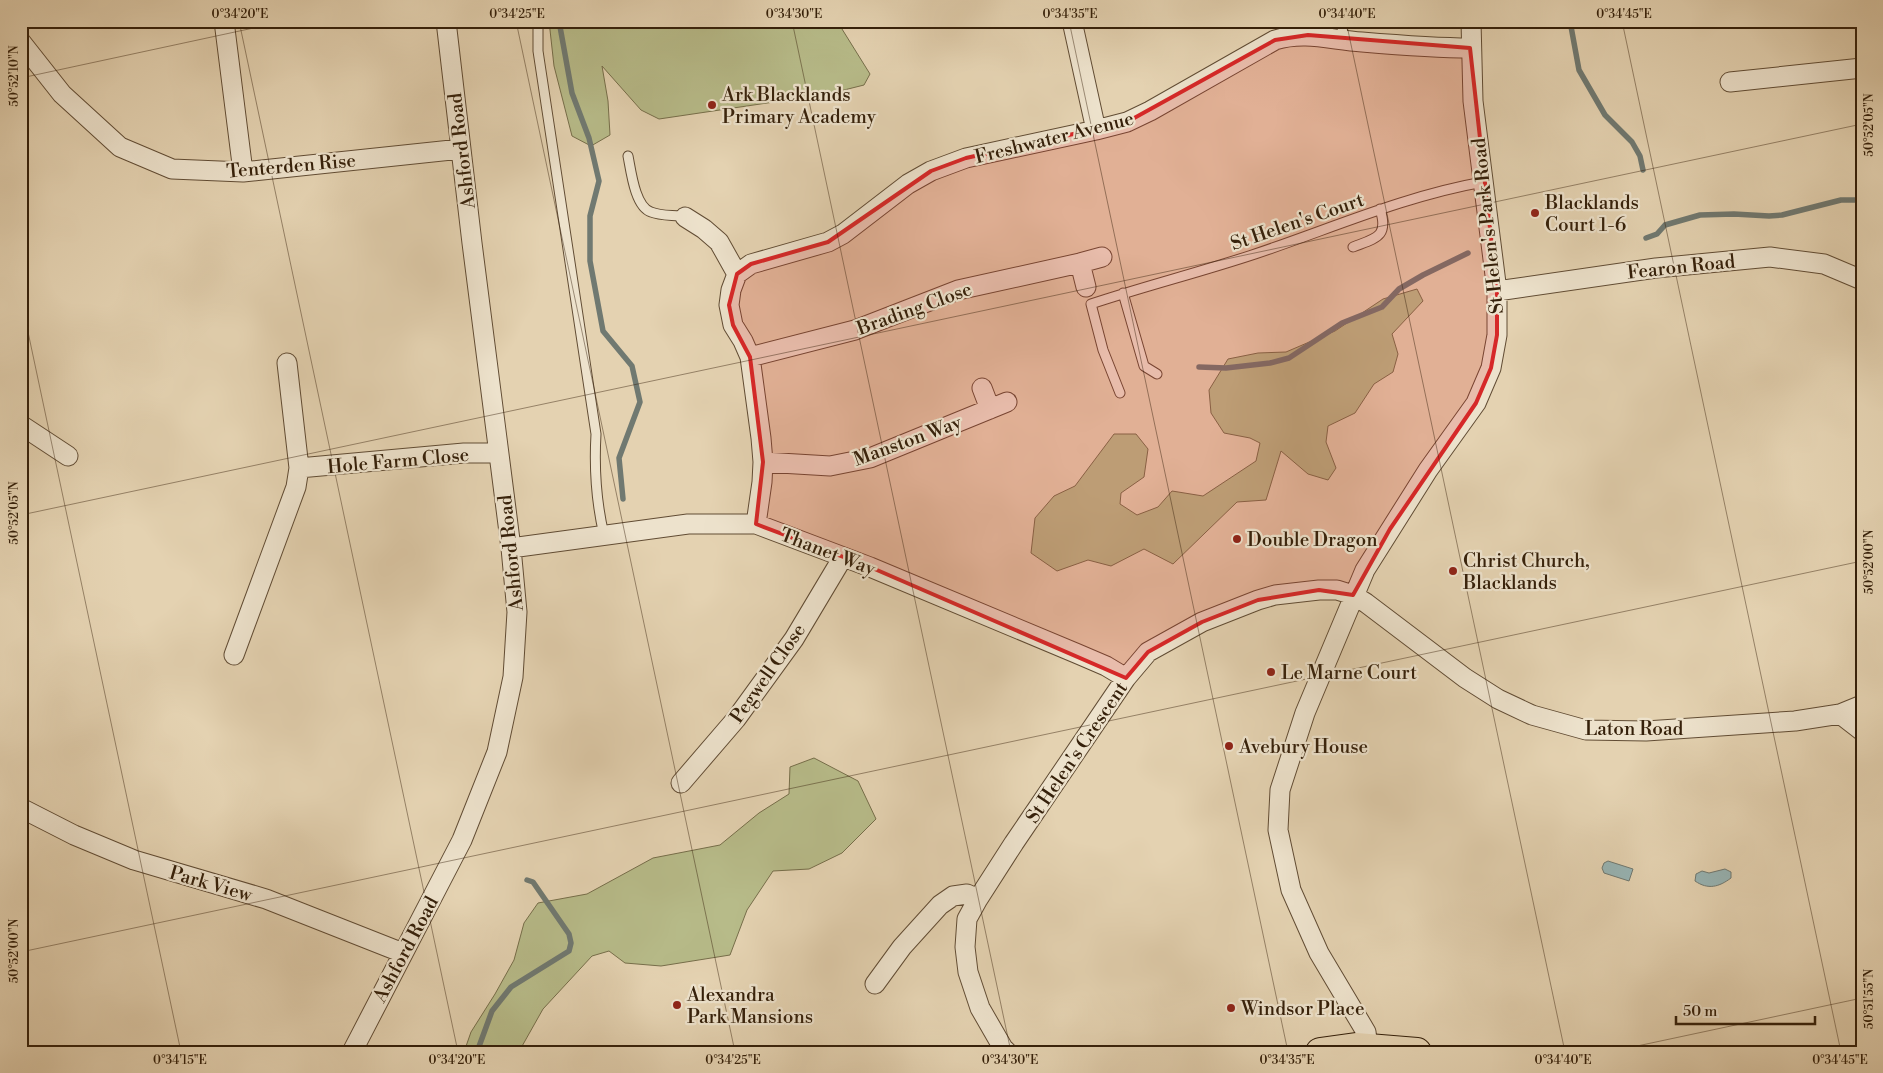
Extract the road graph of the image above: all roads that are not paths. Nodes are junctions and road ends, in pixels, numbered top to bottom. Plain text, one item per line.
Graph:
1 (224, 21) edge
2 (446, 21) edge
3 (538, 21) edge
4 (1072, 21) edge
5 (1341, 21) edge
6 (1471, 21) edge
7 (1344, 40) junction
8 (21, 42) edge
9 (1470, 48) junction
10 (1862, 68) edge
11 (1730, 82) dead end
12 (1096, 130) junction
13 (460, 149) junction
14 (628, 156) dead end
15 (243, 172) junction
16 (1483, 182) junction
17 (1380, 209) junction
18 (685, 217) joint
19 (1353, 247) dead end
20 (1102, 257) dead end
21 (1080, 263) junction
22 (737, 274) junction
23 (1862, 280) edge
24 (1086, 286) dead end
25 (1497, 291) junction
26 (1123, 293) junction
27 (750, 357) junction
28 (287, 363) dead end
29 (1156, 374) dead end
30 (982, 388) dead end
31 (1120, 393) dead end
32 (21, 425) edge
33 (498, 453) junction
34 (68, 456) dead end
35 (763, 462) junction
36 (299, 468) junction
37 (756, 524) junction
38 (604, 535) junction
39 (511, 548) junction
40 (843, 557) junction
41 (1353, 595) junction
42 (234, 655) dead end
43 (1126, 678) junction
44 (1862, 705) edge
45 (1840, 714) junction
46 (1862, 731) edge
47 (681, 783) dead end
48 (21, 808) edge
49 (978, 899) junction
50 (403, 953) junction
51 (875, 984) dead end
52 (1368, 1048) junction
53 (352, 1052) edge
54 (1007, 1052) edge
55 (1320, 1052) edge
56 (1417, 1052) edge

1 - 15 street
2 - 13 street, Ashford Road
3 - 38 lane
4 - 12 street
5 - 7 lane
6 - 9 street, St Helen's Park Road
7 - 9 street, Freshwater Avenue
7 - 12 street, Freshwater Avenue
8 - 15 street, Tenterden Rise
9 - 16 street, St Helen's Park Road
10 - 11 street
12 - 22 street, Freshwater Avenue
13 - 15 street, Tenterden Rise
13 - 33 street, Ashford Road
14 - 18 lane
16 - 17 lane, St Helen's Court
16 - 25 street, St Helen's Park Road
17 - 19 lane
17 - 26 lane, St Helen's Court
18 - 22 street
20 - 21 street, Brading Close
21 - 24 street
21 - 27 street, Brading Close
22 - 27 street
23 - 25 street, Fearon Road
25 - 41 street, St Helen's Park Road
26 - 29 lane
26 - 31 lane, St Helen's Court
27 - 35 street
28 - 36 street
30 - 35 street, Manston Way
32 - 34 street
33 - 36 street, Hole Farm Close
33 - 39 street, Ashford Road
35 - 37 street
36 - 42 street
37 - 38 street, Thanet Way
37 - 40 street, Thanet Way
38 - 39 street, Thanet Way
39 - 50 street, Ashford Road
40 - 43 street, Thanet Way
40 - 47 street, Pegwell Close
41 - 43 street, St Helen's Crescent
41 - 45 street, Laton Road
41 - 52 street, St Helen's Park Road
43 - 49 street, St Helen's Crescent
44 - 45 street, Laton Road
45 - 46 street
48 - 50 street, Park View
49 - 51 street
49 - 54 street, St Helen's Crescent
50 - 53 street, Ashford Road
52 - 55 main road
52 - 56 main road

